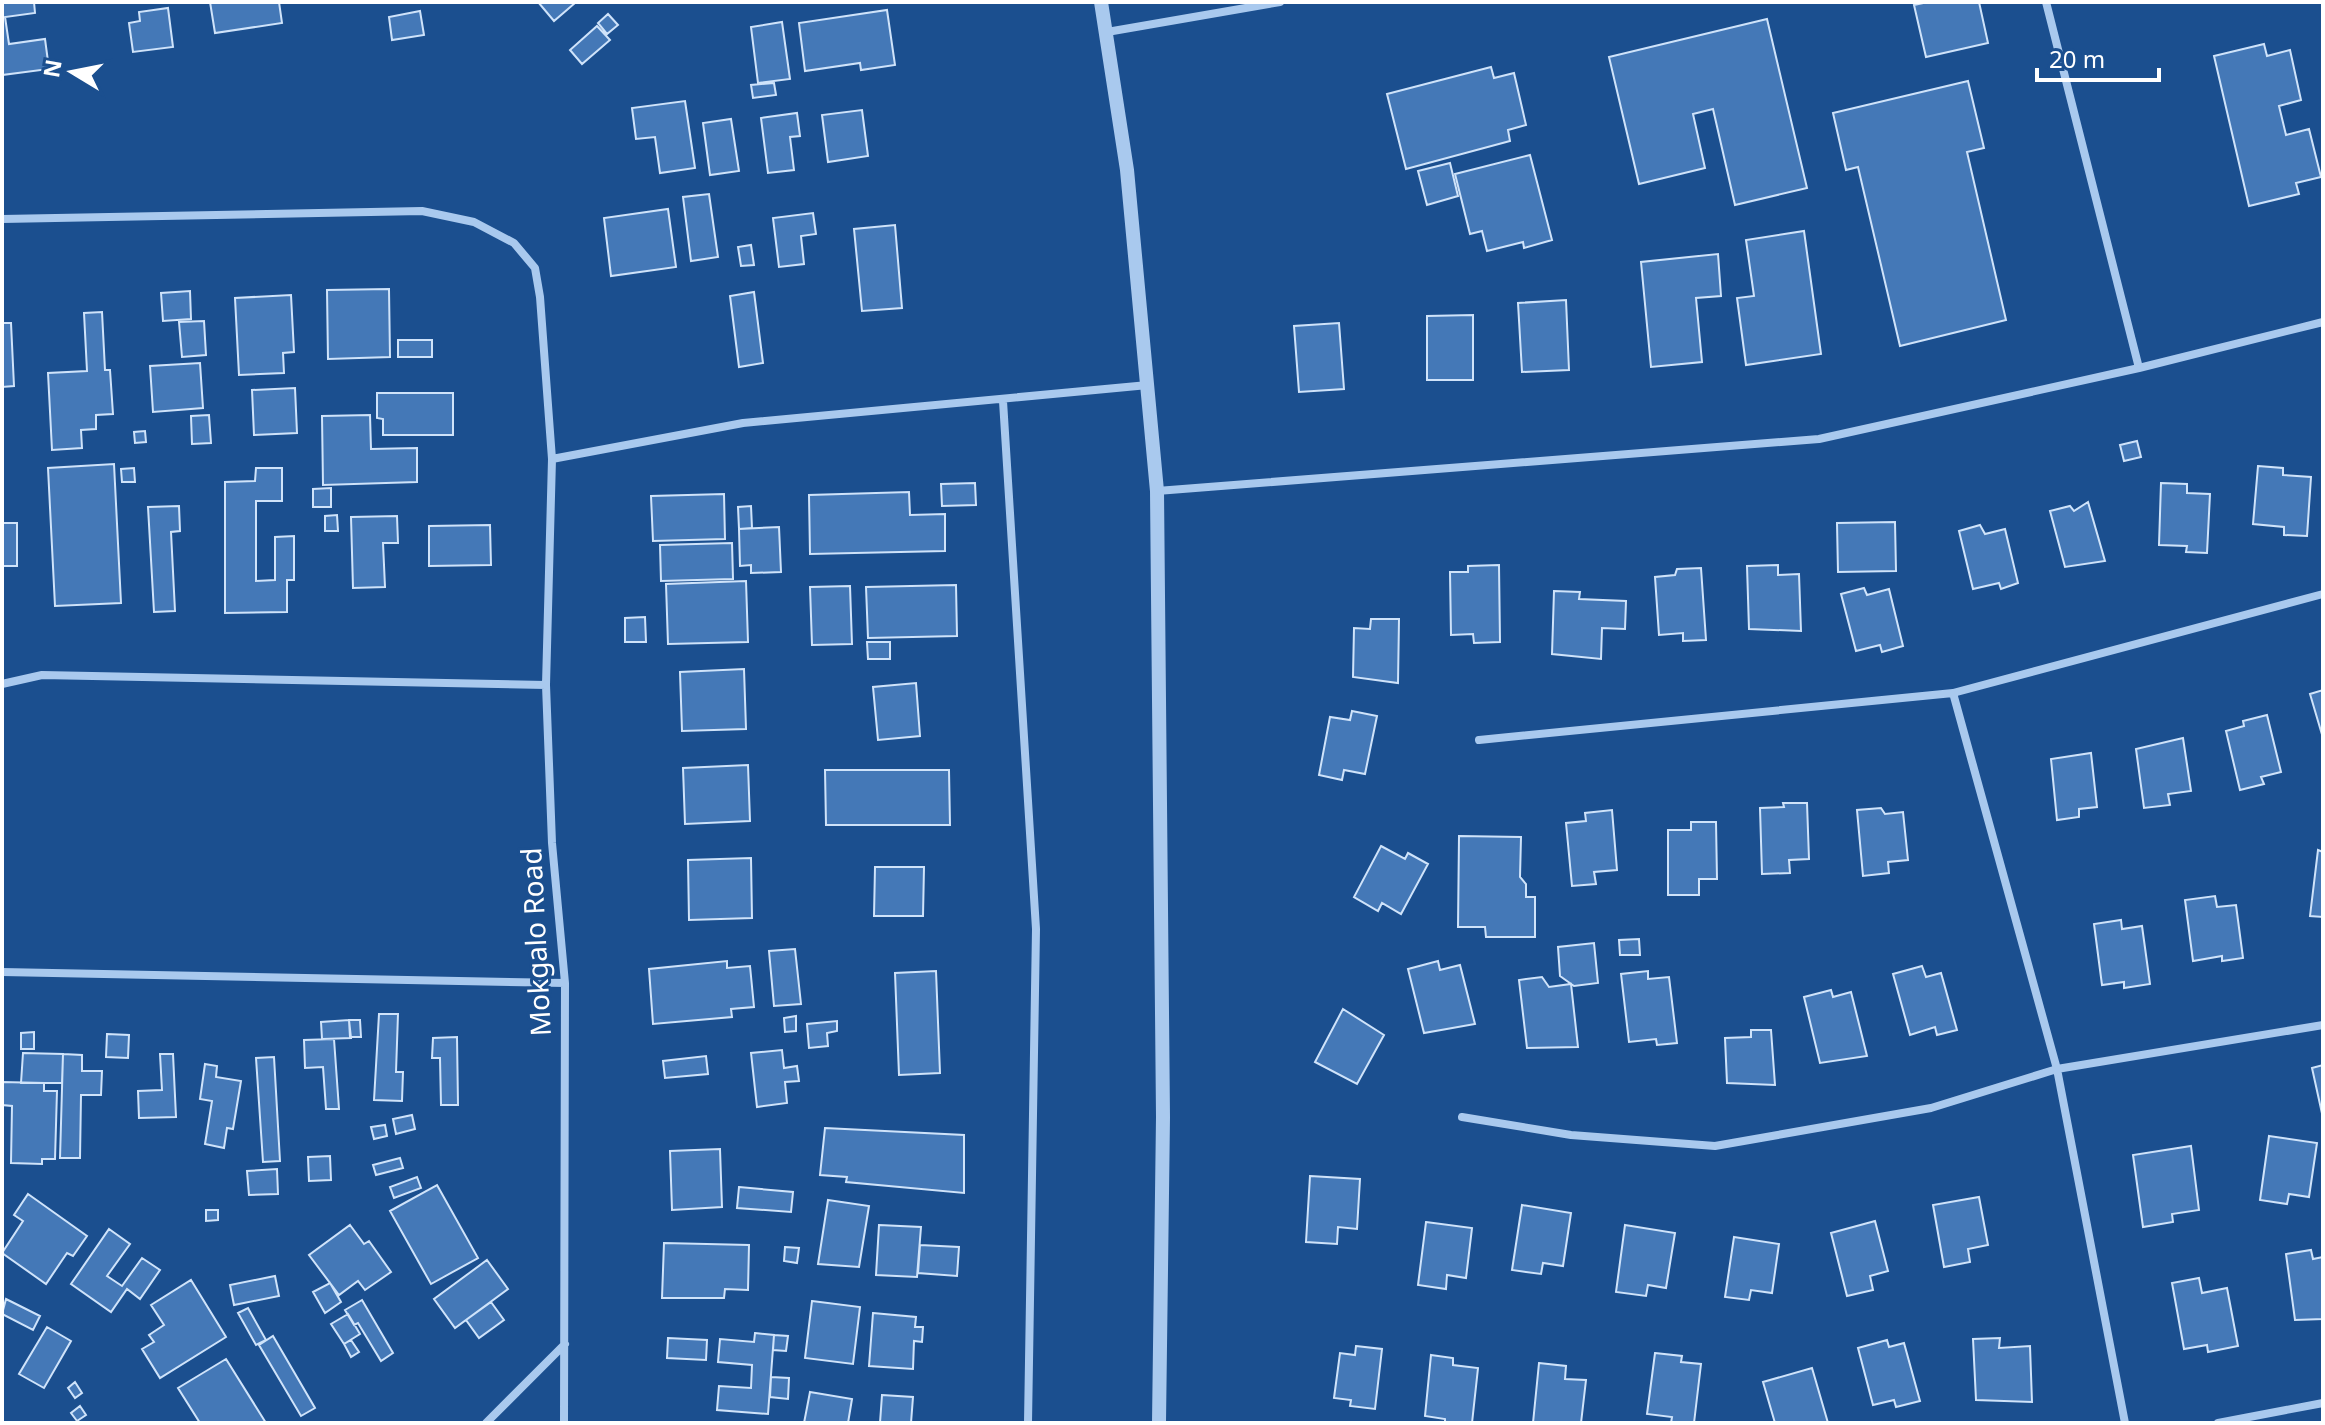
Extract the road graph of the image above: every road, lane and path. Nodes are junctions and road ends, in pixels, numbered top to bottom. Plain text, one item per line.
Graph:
1 (1101, 2) edge
2 (1280, 2) edge
3 (2046, 2) edge
4 (1107, 32) junction
5 (2, 219) edge
6 (2323, 322) edge
7 (2139, 368) junction
8 (1149, 385) junction
9 (1003, 401) junction
10 (552, 459) junction
11 (1157, 491) junction
12 (2323, 594) edge
13 (2, 684) edge
14 (546, 685) junction
15 (1953, 693) junction
16 (1479, 740) dead end
17 (2, 972) edge
18 (565, 983) junction
19 (2323, 1025) edge
20 (2057, 1069) junction
21 (1462, 1117) dead end
22 (565, 1344) junction
23 (2323, 1403) edge
24 (486, 1423) edge
25 (564, 1423) edge
26 (1028, 1423) edge
27 (1159, 1423) edge
28 (2125, 1423) edge
29 (2218, 1423) edge

1 - 4 street
2 - 4 street
3 - 7 street
4 - 8 street
5 - 10 street, Mokgalo Road
6 - 7 street
7 - 11 street
8 - 9 street
8 - 11 street
9 - 10 street
9 - 26 street
10 - 14 street, Mokgalo Road
11 - 27 street
12 - 15 street
13 - 14 street
14 - 18 street, Mokgalo Road
15 - 16 street
15 - 20 street
17 - 18 street
18 - 22 street, Mokgalo Road
19 - 20 street
20 - 21 street
20 - 28 street
22 - 24 street
22 - 25 street, Mokgalo Road
23 - 29 street

